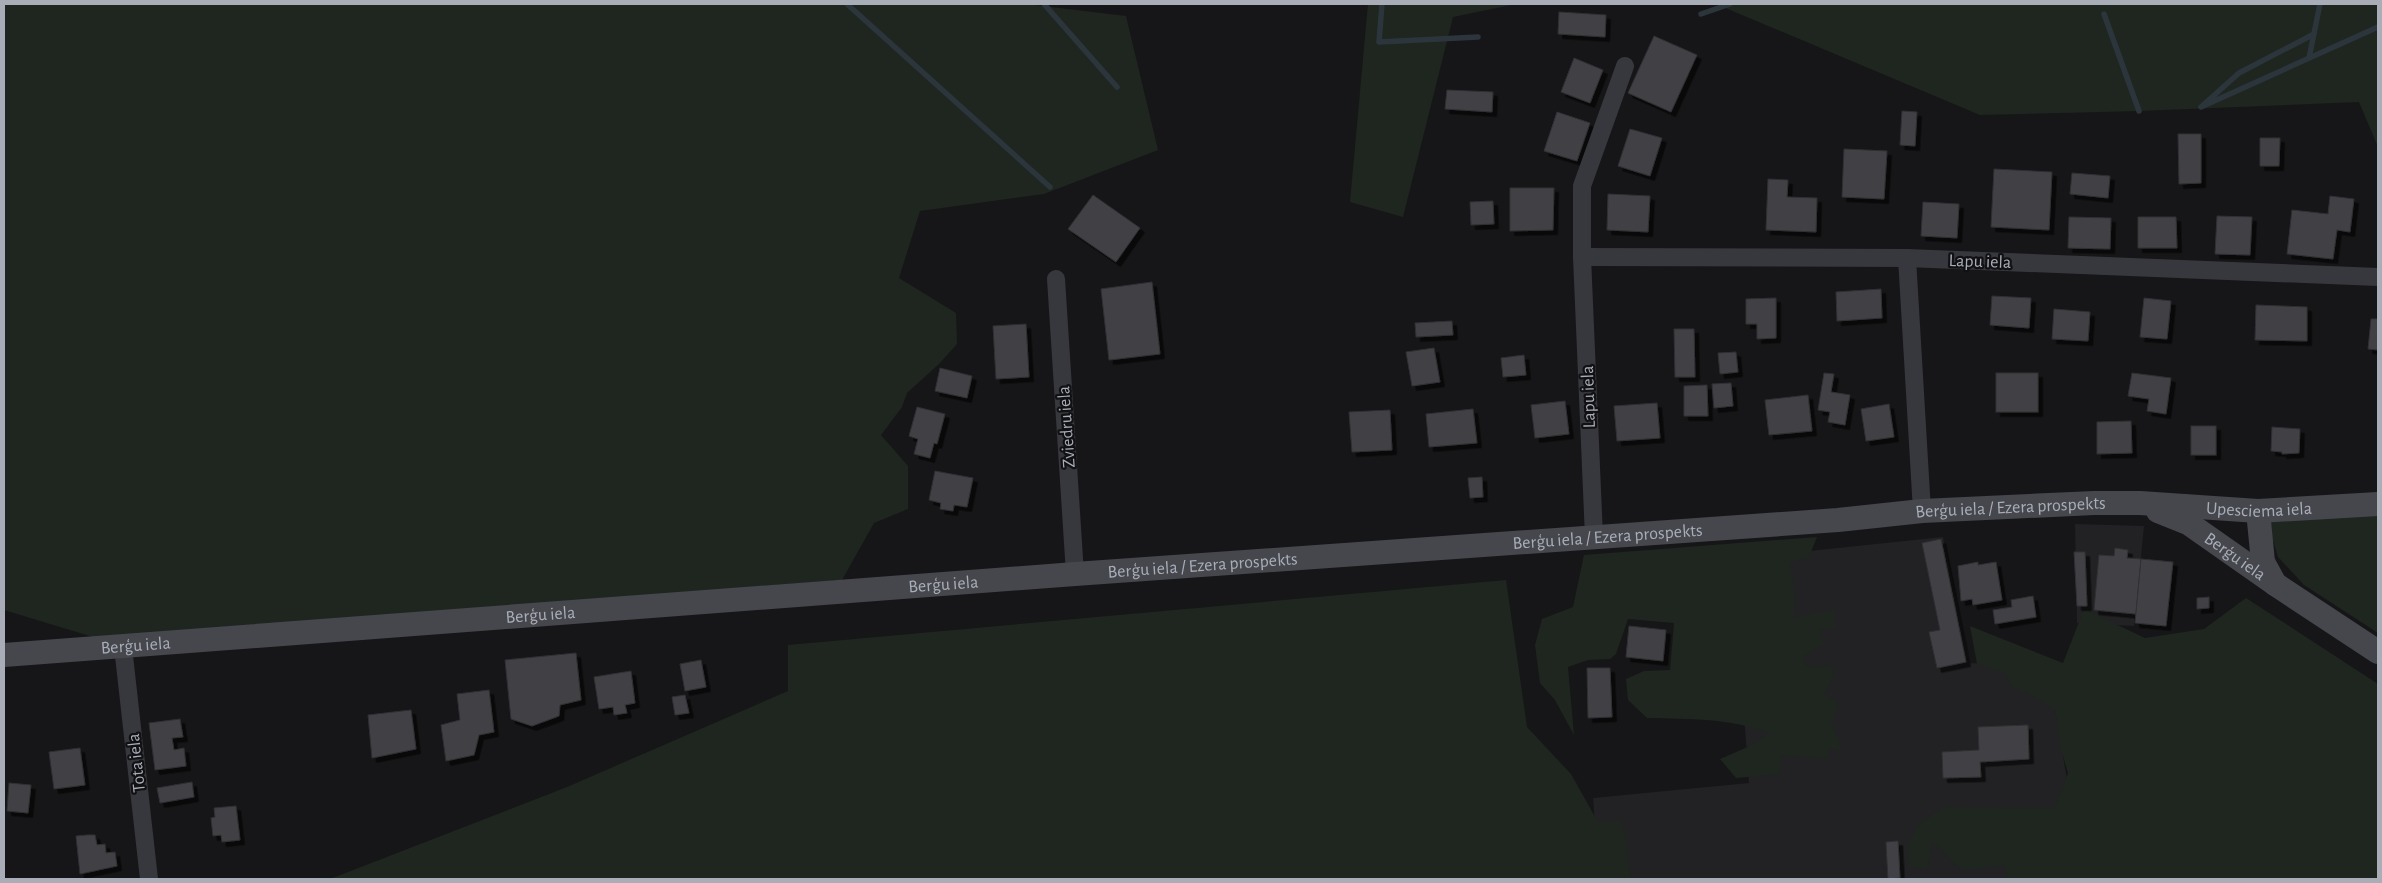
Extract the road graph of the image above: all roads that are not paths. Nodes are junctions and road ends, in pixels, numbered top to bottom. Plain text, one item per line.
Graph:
1 (1625, 66) dead end
2 (1582, 257) junction
3 (1908, 258) junction
4 (2378, 277) edge
5 (1056, 279) dead end
6 (2140, 504) junction
7 (2378, 504) edge
8 (1922, 511) junction
9 (2258, 511) junction
10 (1594, 537) junction
11 (1075, 574) junction
12 (2275, 584) junction
13 (123, 647) junction
14 (2378, 652) edge
15 (4, 655) edge
16 (149, 879) edge

1 - 2 street, Lapu iela
2 - 3 street, Lapu iela
2 - 10 street, Lapu iela
3 - 4 street, Lapu iela
3 - 8 street
5 - 11 street, Zviedru iela
6 - 8 main road, Berģu iela / Ezera prospekts
6 - 9 main road, Upesciema iela
6 - 12 main road, Berģu iela
7 - 9 main road, Upesciema iela
8 - 10 main road, Berģu iela / Ezera prospekts
9 - 12 main road, Berģu iela
10 - 11 main road, Berģu iela / Ezera prospekts
11 - 13 main road, Berģu iela
12 - 14 main road, Berģu iela
13 - 15 main road, Berģu iela
13 - 16 street, Tota iela

